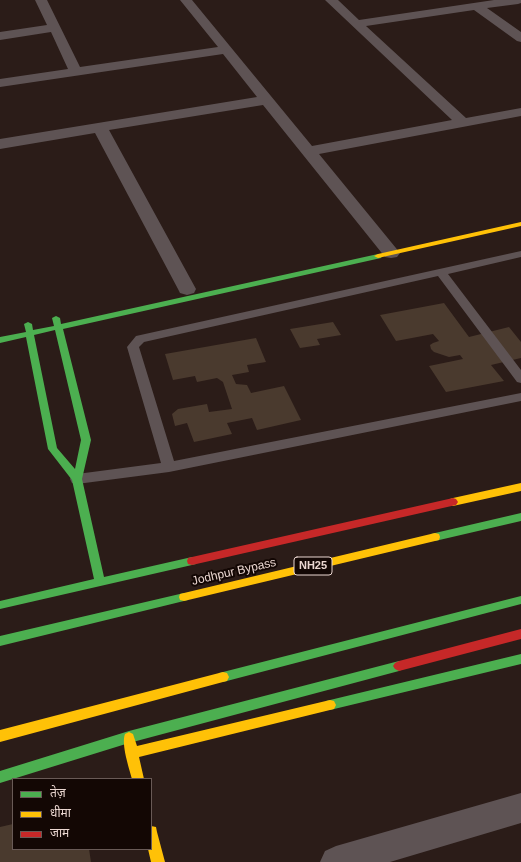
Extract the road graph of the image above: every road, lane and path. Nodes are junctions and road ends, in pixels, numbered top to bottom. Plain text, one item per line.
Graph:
1 (41, 0) edge
2 (186, 0) edge
3 (331, 0) edge
4 (518, 0) edge
5 (476, 6) junction
6 (356, 24) junction
7 (55, 28) junction
8 (0, 36) edge
9 (521, 38) edge
10 (226, 50) junction
11 (76, 72) junction
12 (0, 83) edge
13 (266, 100) junction
14 (521, 112) edge
15 (463, 123) junction
16 (100, 128) junction
17 (0, 144) edge
18 (308, 151) junction
19 (521, 214) edge
20 (521, 224) edge
21 (387, 249) junction
22 (521, 254) edge
23 (330, 257) dead end
24 (308, 262) dead end
25 (285, 267) dead end
26 (270, 270) dead end
27 (440, 272) junction
28 (247, 275) dead end
29 (194, 287) joint
30 (148, 297) dead end
31 (57, 318) dead end
32 (28, 324) dead end
33 (59, 327) junction
34 (30, 334) junction
35 (0, 340) edge
36 (521, 379) edge
37 (521, 396) edge
38 (169, 467) junction
39 (77, 479) junction
40 (521, 487) edge
41 (521, 517) edge
42 (100, 581) junction
43 (521, 600) edge
44 (0, 605) edge
45 (521, 634) edge
46 (0, 641) edge
47 (521, 659) edge
48 (0, 736) edge
49 (129, 737) junction
50 (132, 753) junction
51 (0, 777) edge
52 (138, 778) edge
53 (521, 808) edge
54 (152, 836) edge
55 (158, 862) edge
56 (336, 862) edge

1 - 7 street
2 - 10 street
3 - 6 street
4 - 5 street
5 - 6 street
5 - 9 street
6 - 15 street
7 - 8 street
7 - 11 street
10 - 11 street
10 - 13 street
11 - 12 street
13 - 16 street
13 - 18 street
14 - 15 street
15 - 18 street
16 - 17 street
16 - 29 street
18 - 21 street
19 - 21 main road
20 - 21 main road
21 - 23 main road
21 - 33 main road
22 - 27 lane
24 - 25 main road
26 - 28 main road
27 - 36 lane
27 - 38 lane
29 - 30 main road
31 - 33 main road
32 - 34 main road
33 - 34 main road
33 - 39 main road
34 - 35 main road
34 - 39 main road
37 - 38 lane
38 - 39 lane
39 - 42 main road
40 - 42 main road
41 - 46 main road, Jodhpur Bypass / NH25
42 - 44 main road
43 - 48 main road
45 - 49 main road
47 - 50 main road
49 - 50 main road
49 - 51 main road
50 - 52 main road
53 - 56 street
54 - 55 main road

